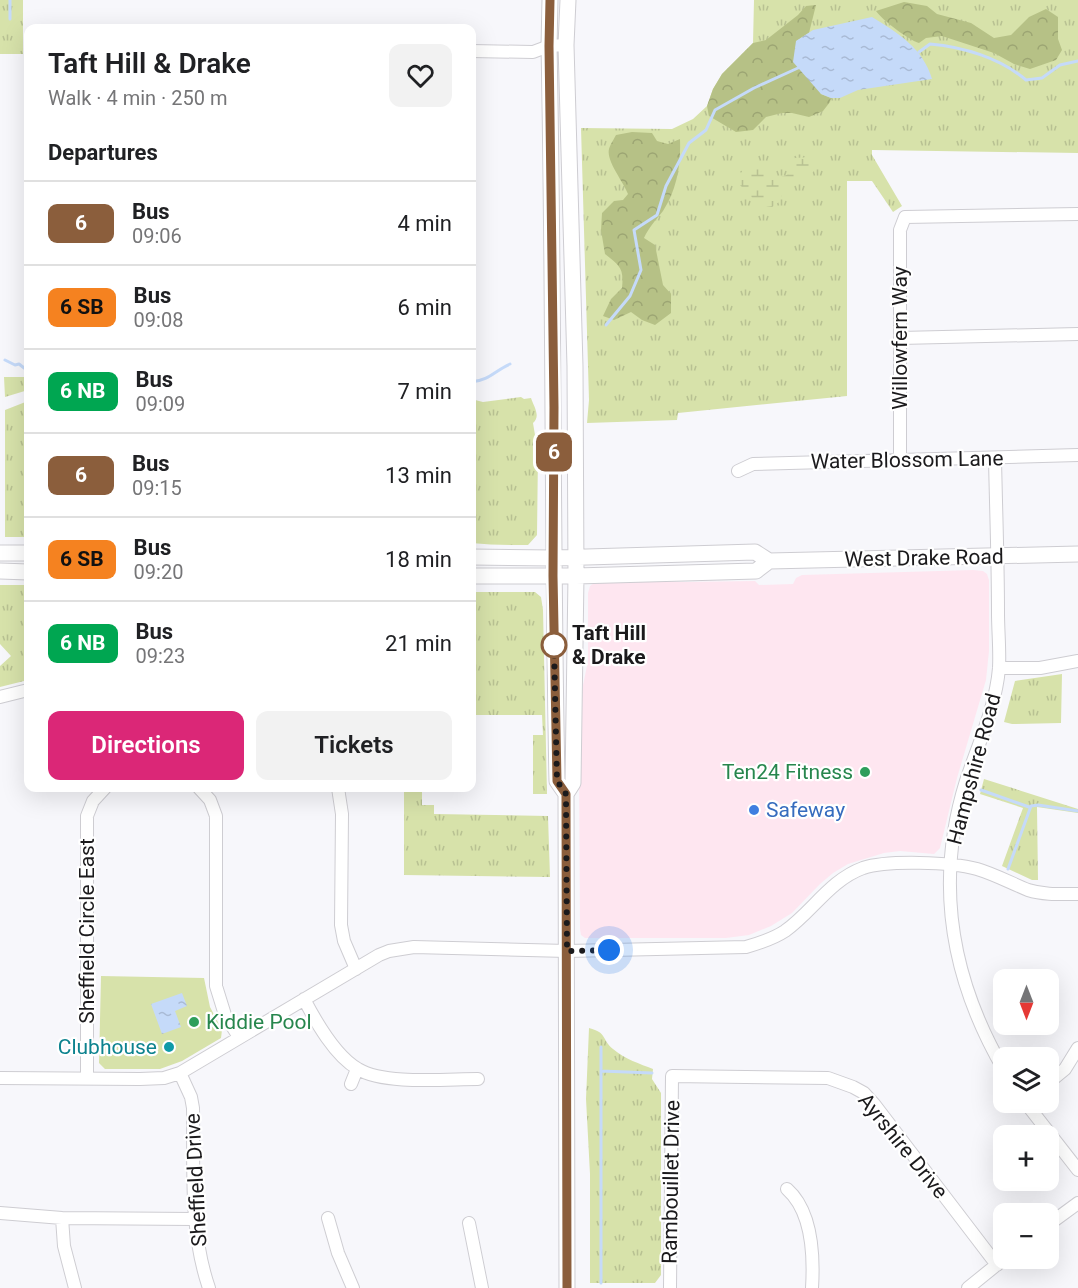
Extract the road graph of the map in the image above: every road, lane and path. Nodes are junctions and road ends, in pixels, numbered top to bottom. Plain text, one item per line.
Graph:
1 (550, 0) edge
2 (568, 0) edge
3 (566, 45) junction
4 (549, 46) junction
5 (476, 51) edge
6 (1078, 214) edge
7 (1078, 334) edge
8 (900, 338) junction
9 (1078, 456) edge
10 (995, 458) junction
11 (900, 460) junction
12 (738, 471) dead end
13 (0, 553) edge
14 (24, 554) edge
15 (1078, 554) edge
16 (998, 556) junction
17 (476, 558) edge
18 (553, 558) junction
19 (576, 558) junction
20 (769, 561) junction
21 (0, 571) edge
22 (24, 572) edge
23 (476, 576) edge
24 (553, 576) junction
25 (576, 576) junction
26 (1078, 661) edge
27 (999, 668) junction
28 (24, 691) edge
29 (0, 697) edge
30 (101, 792) edge
31 (202, 792) edge
32 (339, 792) edge
33 (566, 794) junction
34 (950, 865) junction
35 (1078, 894) edge
36 (567, 951) junction
37 (356, 969) junction
38 (304, 999) junction
39 (239, 1037) junction
40 (1078, 1048) edge
41 (993, 1050) edge
42 (357, 1069) junction
43 (180, 1073) junction
44 (1059, 1074) edge
45 (672, 1076) joint
46 (0, 1078) edge
47 (87, 1079) junction
48 (478, 1079) dead end
49 (351, 1084) dead end
50 (1034, 1113) edge
51 (1078, 1170) edge
52 (788, 1189) dead end
53 (1078, 1203) edge
54 (0, 1213) edge
55 (1059, 1217) edge
56 (62, 1218) junction
57 (328, 1218) dead end
58 (194, 1219) junction
59 (469, 1223) dead end
60 (993, 1252) edge
61 (993, 1268) edge
62 (75, 1288) edge
63 (209, 1288) edge
64 (353, 1288) edge
65 (482, 1288) edge
66 (567, 1288) edge
67 (670, 1288) edge
68 (812, 1288) edge
69 (968, 1288) edge

1 - 4 main road
2 - 3 main road
3 - 4 street
3 - 19 main road
4 - 5 street
4 - 18 main road
6 - 8 street, Willowfern Way
7 - 8 street
8 - 11 street, Willowfern Way
9 - 10 street, Water Blossom Lane
10 - 11 street, Water Blossom Lane
10 - 16 street, Hampshire Road
11 - 12 street, Water Blossom Lane
13 - 14 main road
15 - 16 main road, West Drake Road
16 - 20 main road, West Drake Road
16 - 27 street, Hampshire Road
17 - 18 main road, West Drake Road
18 - 19 main road, West Drake Road
18 - 24 main road
19 - 20 main road, West Drake Road
19 - 25 main road
20 - 25 main road, West Drake Road
21 - 22 main road
23 - 24 main road, West Drake Road
24 - 25 main road, West Drake Road
24 - 33 main road
25 - 33 main road
26 - 27 street
27 - 34 street, Hampshire Road
28 - 29 street
30 - 47 street, Sheffield Circle East
31 - 39 street
32 - 37 street
33 - 36 main road
34 - 35 street
34 - 36 street
34 - 41 street, Hampshire Road
36 - 37 street
36 - 66 main road
37 - 38 street
38 - 39 street
38 - 42 street
39 - 43 street
40 - 44 street
42 - 48 street
42 - 49 street
43 - 47 street
43 - 58 street, Sheffield Drive
45 - 60 street, Ayrshire Drive
45 - 67 street, Rambouillet Drive
46 - 47 street
50 - 51 street
52 - 68 street
53 - 55 street
54 - 56 street
56 - 58 street
56 - 62 street
57 - 64 street
58 - 63 street, Sheffield Drive
59 - 65 street
61 - 69 street

